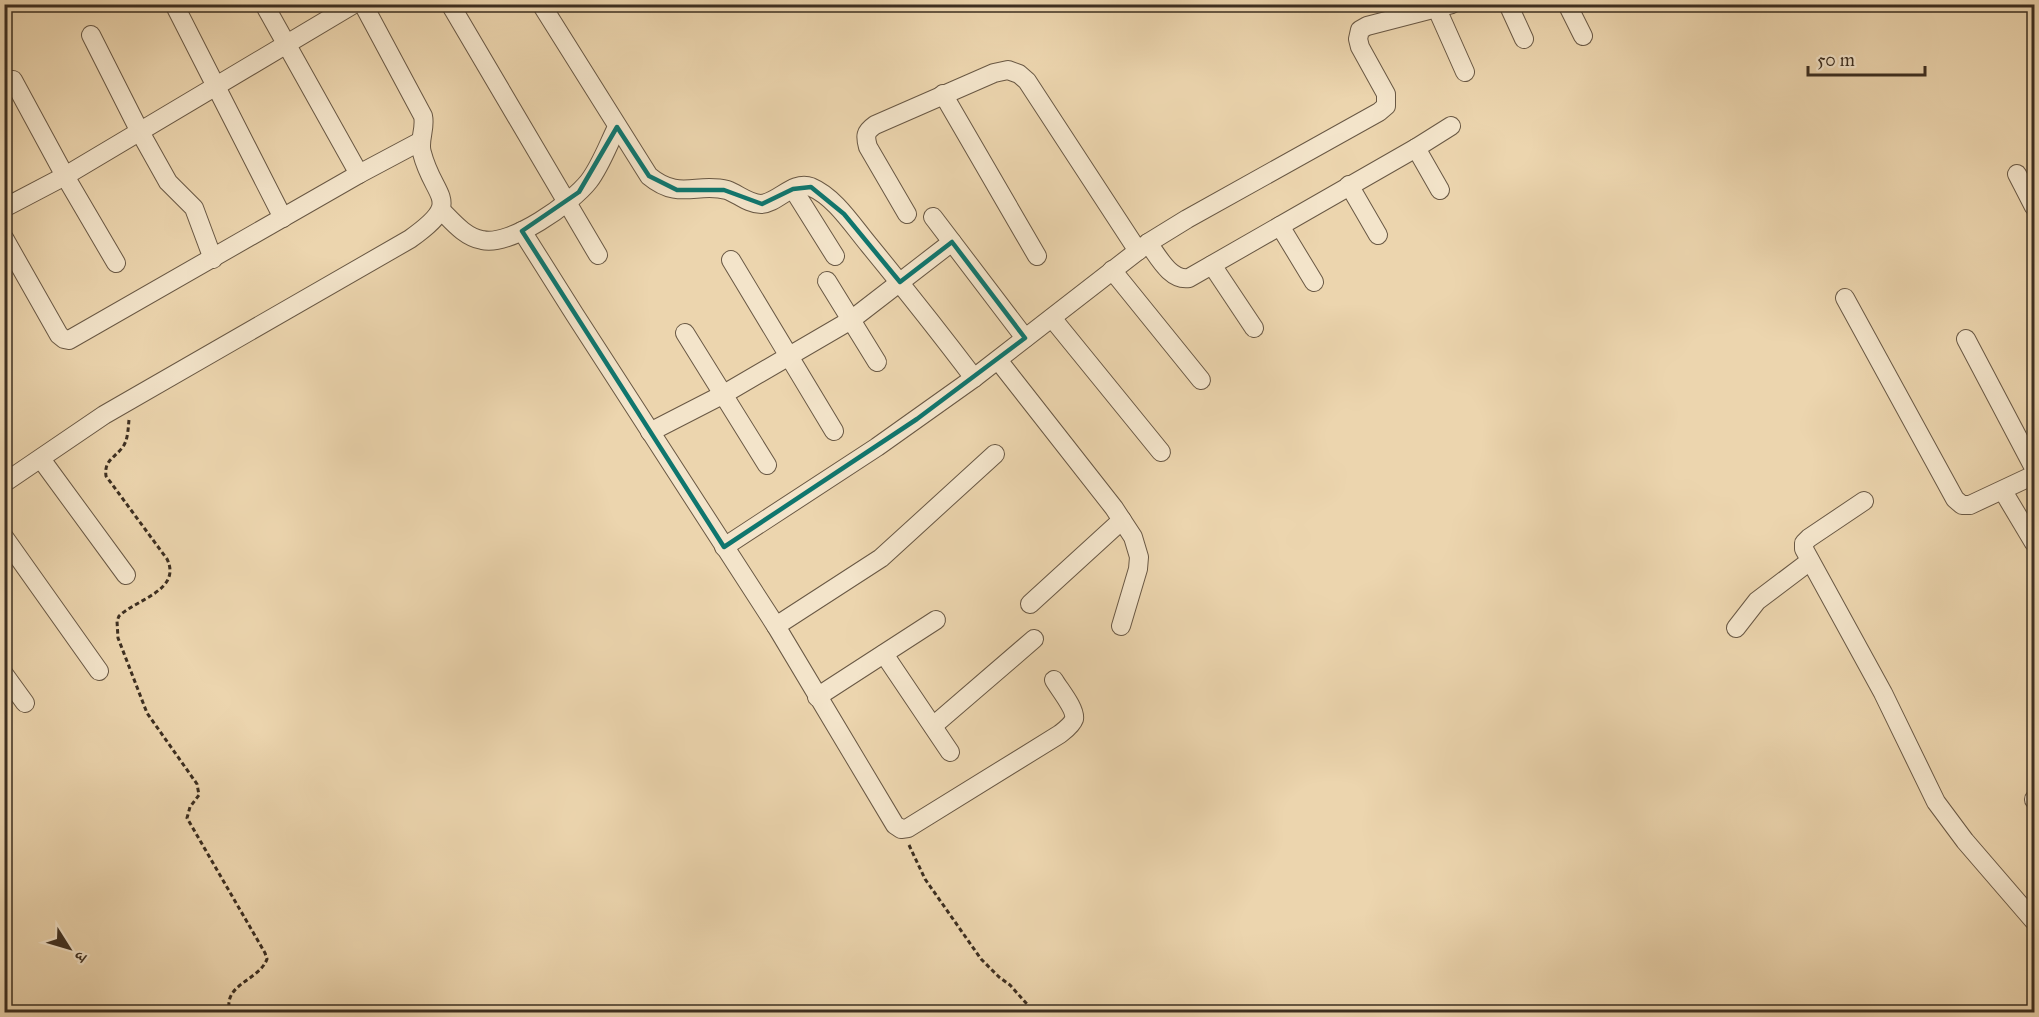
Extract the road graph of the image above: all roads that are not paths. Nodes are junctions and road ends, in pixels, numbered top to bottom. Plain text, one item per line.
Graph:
1 (174, 4) edge
2 (264, 4) edge
3 (354, 4) edge
4 (363, 4) edge
5 (450, 4) edge
6 (542, 4) edge
7 (1508, 4) edge
8 (1567, 4) edge
9 (1444, 7) edge
10 (92, 35) dead end
11 (1583, 36) dead end
12 (1524, 39) dead end
13 (286, 44) junction
14 (1465, 72) dead end
15 (14, 80) dead end
16 (215, 86) junction
17 (943, 94) junction
18 (1451, 126) dead end
19 (617, 127) junction
20 (140, 132) junction
21 (421, 141) junction
22 (1416, 148) junction
23 (359, 174) junction
24 (2016, 174) dead end
25 (65, 176) junction
26 (1349, 185) junction
27 (793, 189) junction
28 (1440, 190) dead end
29 (566, 203) junction
30 (2034, 207) edge
31 (4, 208) edge
32 (441, 210) junction
33 (907, 214) dead end
34 (933, 217) dead end
35 (283, 218) junction
36 (1280, 226) junction
37 (522, 231) junction
38 (1378, 235) dead end
39 (4, 238) edge
40 (952, 242) junction
41 (1143, 247) junction
42 (598, 255) dead end
43 (835, 256) dead end
44 (1037, 256) dead end
45 (213, 259) junction
46 (731, 260) dead end
47 (116, 263) dead end
48 (1212, 265) junction
49 (1112, 270) junction
50 (827, 281) dead end
51 (900, 282) junction
52 (1314, 282) dead end
53 (1845, 298) dead end
54 (1052, 318) junction
55 (851, 320) junction
56 (1254, 328) dead end
57 (685, 333) dead end
58 (1025, 338) junction
59 (1966, 339) dead end
60 (789, 357) junction
61 (998, 360) junction
62 (877, 362) dead end
63 (974, 378) junction
64 (1201, 380) dead end
65 (724, 394) junction
66 (834, 431) dead end
67 (650, 432) junction
68 (1161, 452) dead end
69 (995, 454) dead end
70 (41, 459) junction
71 (767, 465) dead end
72 (2034, 468) edge
73 (2034, 475) edge
74 (4, 483) edge
75 (2003, 491) junction
76 (1864, 501) dead end
77 (1122, 520) junction
78 (4, 537) edge
79 (2034, 543) edge
80 (724, 547) junction
81 (1810, 561) junction
82 (126, 575) dead end
83 (1030, 604) dead end
84 (936, 620) dead end
85 (776, 626) junction
86 (1121, 626) dead end
87 (1736, 628) dead end
88 (1034, 639) dead end
89 (884, 654) junction
90 (99, 671) dead end
91 (4, 674) edge
92 (1054, 680) dead end
93 (817, 697) junction
94 (25, 703) dead end
95 (933, 726) junction
96 (950, 752) dead end
97 (2034, 921) edge

1 - 16 street
2 - 13 street
3 - 13 street
4 - 21 street
5 - 29 street
6 - 19 street
7 - 12 street
8 - 11 street
9 - 14 street
9 - 41 street
10 - 20 street
13 - 16 street
13 - 23 street
15 - 25 street
16 - 20 street
16 - 35 street
17 - 33 street
17 - 41 street
17 - 44 street
18 - 22 street
19 - 27 street
19 - 29 street
20 - 25 street
20 - 45 street
21 - 23 street
21 - 32 street
22 - 26 street
22 - 28 street
23 - 35 street
24 - 30 street
25 - 31 street
25 - 47 street
26 - 36 street
26 - 38 street
27 - 43 street
27 - 51 street
29 - 37 street
29 - 42 street
32 - 37 street
32 - 70 street
34 - 40 street
35 - 45 street
36 - 48 street
36 - 52 street
37 - 67 street
39 - 45 street
40 - 51 street
40 - 58 street
41 - 48 street
41 - 49 street
46 - 60 street
48 - 56 street
49 - 54 street
49 - 64 street
50 - 55 street
51 - 55 street
51 - 63 street
53 - 75 street
54 - 58 street
54 - 68 street
55 - 60 street
55 - 62 street
57 - 65 street
58 - 61 street
59 - 72 street
60 - 65 street
60 - 66 street
61 - 63 street
61 - 77 street
63 - 80 street
65 - 67 street
65 - 71 street
67 - 80 street
69 - 85 street
70 - 74 street
70 - 82 street
73 - 75 street
75 - 79 street
76 - 81 street
77 - 83 street
77 - 86 street
78 - 90 street
80 - 85 street
81 - 87 street
81 - 97 street
84 - 89 street
85 - 93 street
88 - 95 street
89 - 93 street
89 - 95 street
91 - 94 street
92 - 93 street
95 - 96 street

